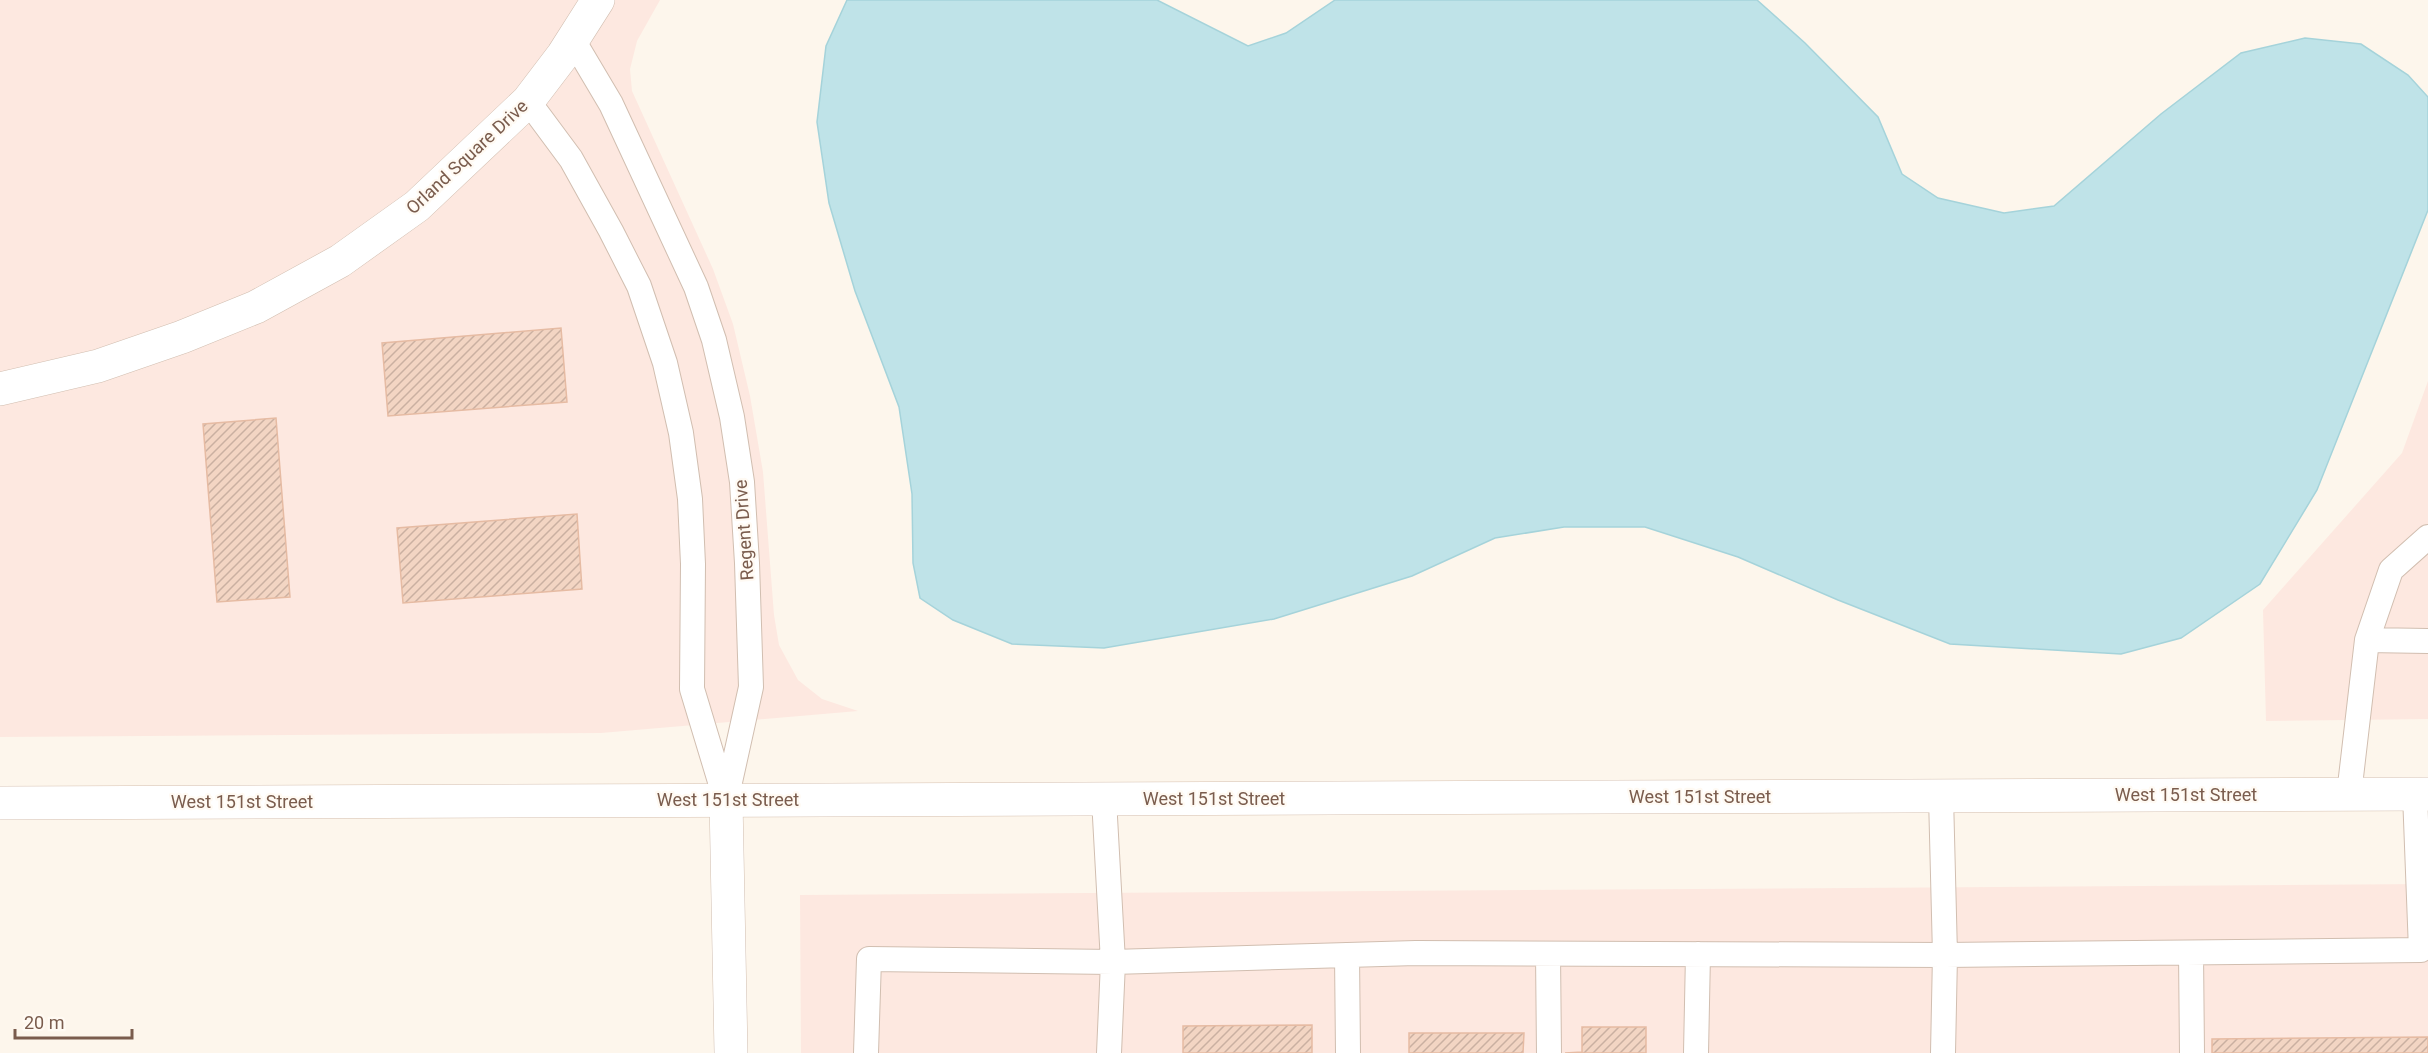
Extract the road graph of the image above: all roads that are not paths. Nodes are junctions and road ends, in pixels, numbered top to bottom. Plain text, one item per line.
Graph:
1 (598, 0) edge
2 (573, 40) junction
3 (528, 101) junction
4 (0, 389) edge
5 (2428, 537) edge
6 (2367, 640) junction
7 (2428, 641) edge
8 (2349, 794) junction
9 (2421, 794) edge
10 (1941, 795) junction
11 (1104, 799) junction
12 (726, 800) junction
13 (0, 803) edge
14 (2424, 950) edge
15 (2191, 952) junction
16 (1548, 954) junction
17 (1698, 954) junction
18 (1347, 955) junction
19 (1945, 955) junction
20 (1113, 962) junction
21 (731, 1053) edge
22 (866, 1053) edge
23 (1109, 1053) edge
24 (1348, 1053) edge
25 (1549, 1053) edge
26 (1696, 1053) edge
27 (1943, 1053) edge
28 (2192, 1053) edge

1 - 2 street, Orland Square Drive
2 - 3 street, Orland Square Drive
2 - 12 lane, Regent Drive
3 - 4 street, Orland Square Drive
3 - 12 lane
5 - 6 lane
6 - 7 lane
6 - 8 lane
8 - 9 street, West 151st Street
8 - 10 street, West 151st Street
9 - 14 lane
10 - 11 street, West 151st Street
10 - 19 lane
11 - 12 street, West 151st Street
11 - 20 lane
12 - 13 street, West 151st Street
12 - 21 street, Regent Drive
14 - 15 lane
15 - 19 lane
15 - 28 lane
16 - 17 lane
16 - 18 lane
16 - 25 lane
17 - 19 lane
17 - 26 lane
18 - 20 lane
18 - 24 lane
19 - 27 lane
20 - 22 lane
20 - 23 lane

